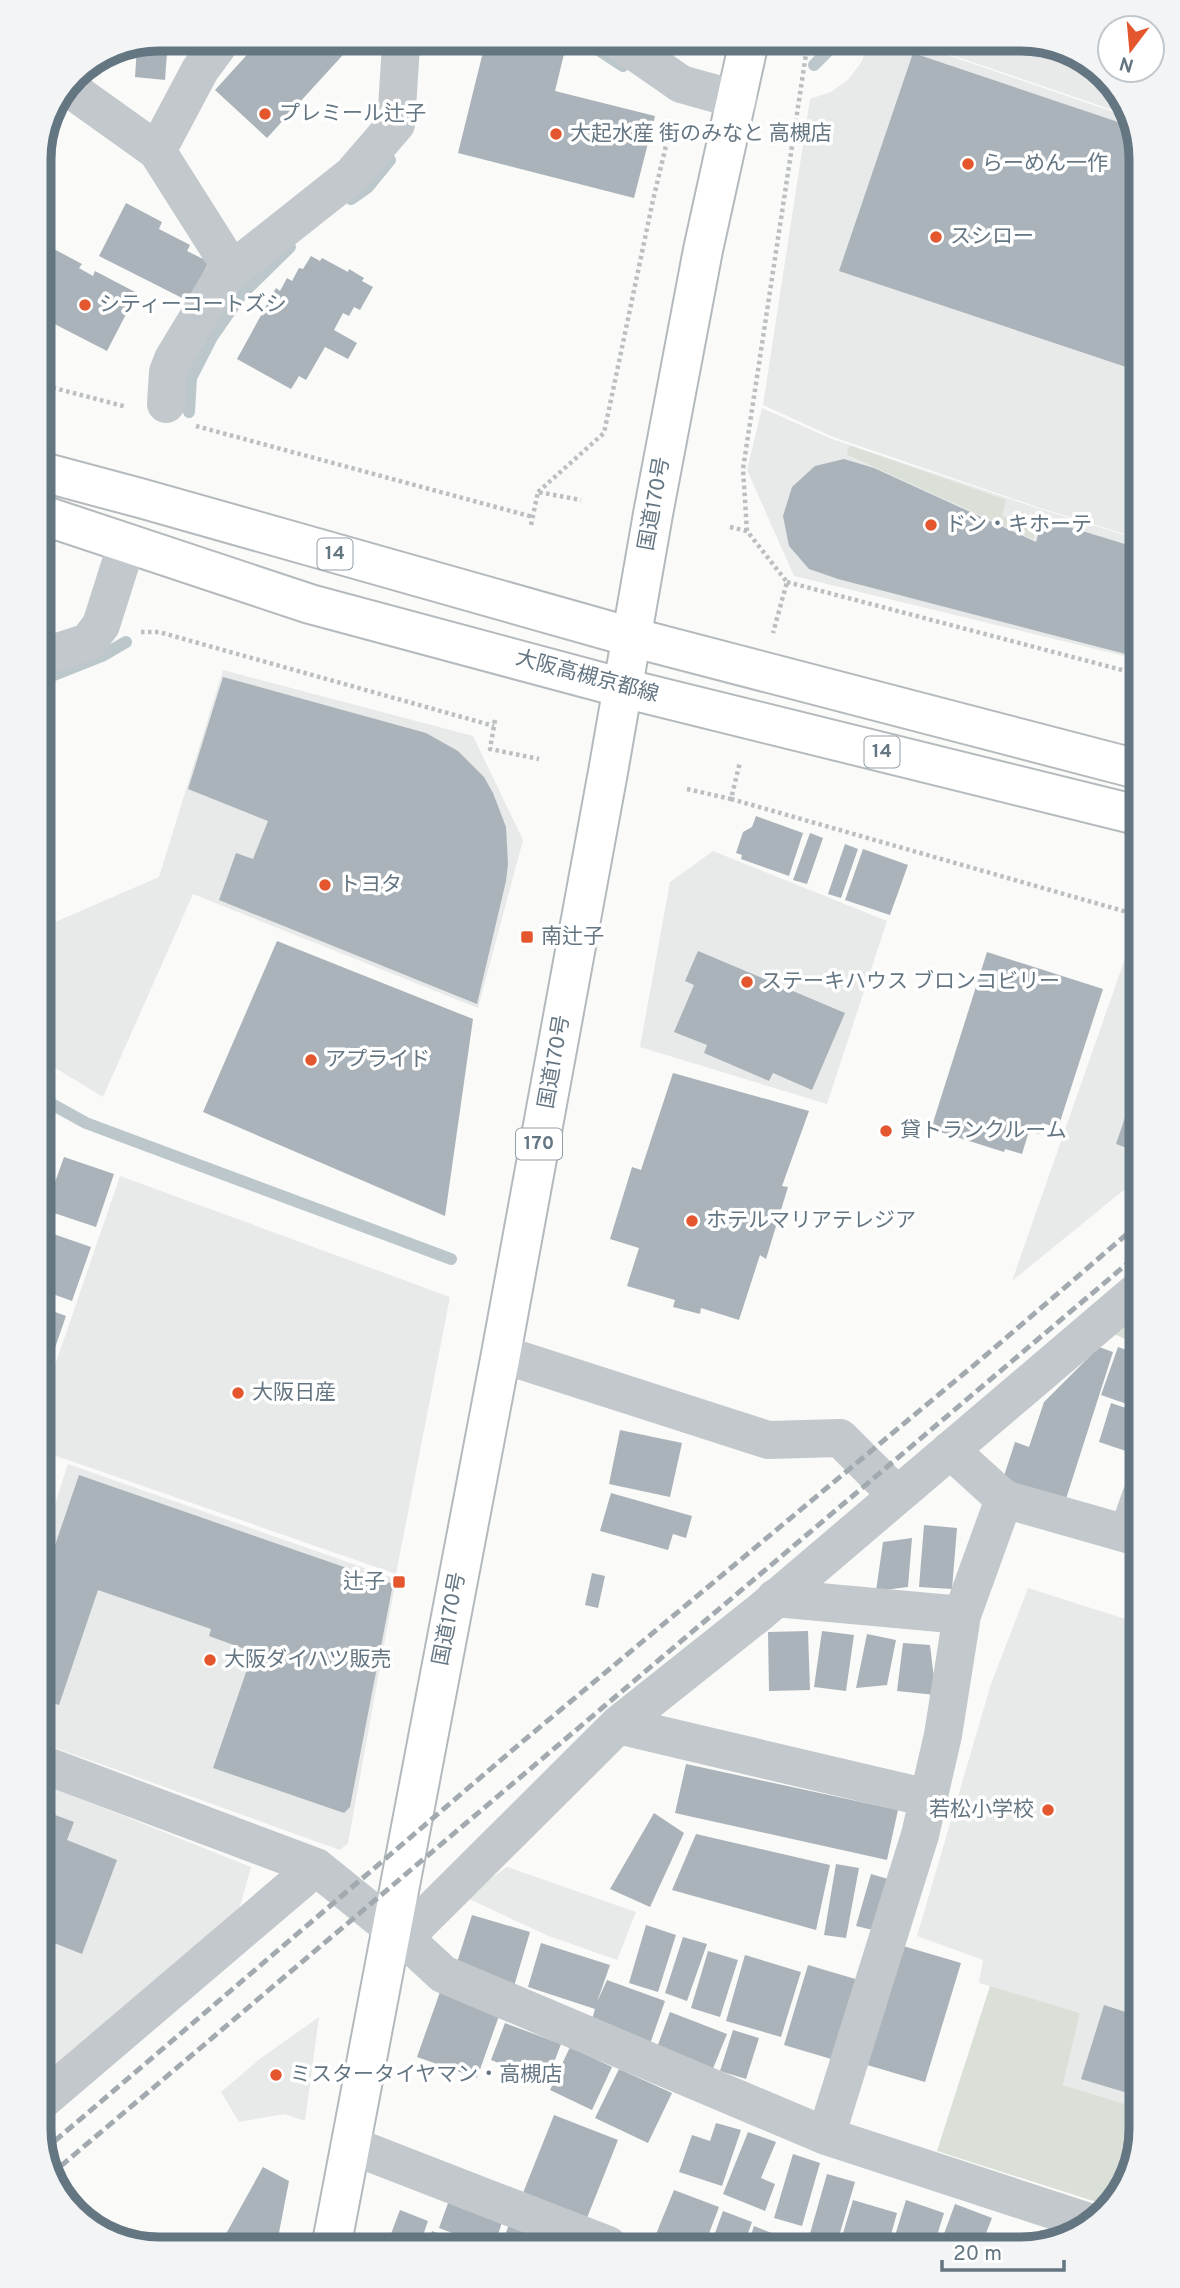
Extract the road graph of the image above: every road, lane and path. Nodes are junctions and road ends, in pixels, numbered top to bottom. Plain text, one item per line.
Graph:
1 (214, 51) edge
2 (401, 51) edge
3 (634, 51) edge
4 (747, 51) edge
5 (806, 51) edge
6 (681, 84) junction
7 (74, 92) edge
8 (738, 100) junction
9 (157, 151) junction
10 (233, 271) junction
11 (51, 387) edge
12 (164, 413) junction
13 (51, 474) edge
14 (538, 492) junction
15 (581, 500) dead end
16 (533, 517) junction
17 (51, 518) edge
18 (531, 525) dead end
19 (730, 527) dead end
20 (747, 531) junction
21 (127, 543) junction
22 (787, 582) junction
23 (102, 625) junction
24 (631, 637) junction
25 (772, 638) dead end
26 (51, 654) edge
27 (1129, 672) edge
28 (623, 688) junction
29 (539, 759) dead end
30 (740, 762) dead end
31 (1129, 767) edge
32 (687, 789) dead end
33 (732, 799) junction
34 (1129, 813) edge
35 (1129, 912) edge
36 (1129, 1299) edge
37 (501, 1354) junction
38 (950, 1450) junction
39 (897, 1495) junction
40 (1004, 1499) junction
41 (1129, 1533) edge
42 (775, 1598) junction
43 (962, 1615) junction
44 (618, 1726) junction
45 (51, 1768) edge
46 (928, 1798) junction
47 (316, 1867) junction
48 (398, 1933) junction
49 (51, 2092) edge
50 (826, 2136) junction
51 (350, 2145) junction
52 (1081, 2219) edge
53 (335, 2237) edge
54 (587, 2237) edge

1 - 9 street
2 - 10 street
3 - 6 street
4 - 8 main road, 国道170号 / 170
5 - 20 path
6 - 8 street
6 - 14 path
7 - 9 street
8 - 24 main road, 国道170号 / 170
9 - 10 street
10 - 12 street
11 - 12 path
12 - 16 path
13 - 24 main road, 14
14 - 15 path
14 - 16 path
16 - 18 path
17 - 21 main road, 大阪高槻京都線 / 14
19 - 20 path
20 - 22 path
21 - 23 street
21 - 28 main road, 大阪高槻京都線 / 14
22 - 25 path
22 - 27 path
23 - 26 street
23 - 29 path
24 - 28 main road, 国道170号 / 170
24 - 31 main road, 14
28 - 34 main road, 大阪高槻京都線 / 14
28 - 37 main road, 国道170号 / 170
30 - 33 path
32 - 33 path
33 - 35 path
36 - 38 street
37 - 39 street
37 - 48 main road, 国道170号 / 170
38 - 39 street
38 - 40 street
39 - 42 street
40 - 41 street
40 - 43 street
42 - 43 street
42 - 44 street
43 - 46 street
44 - 46 street
44 - 48 street
45 - 47 street
46 - 50 street
47 - 48 street
47 - 49 street
48 - 50 street
48 - 51 main road, 国道170号 / 170
50 - 52 street
51 - 53 main road, 国道170号 / 170
51 - 54 street

